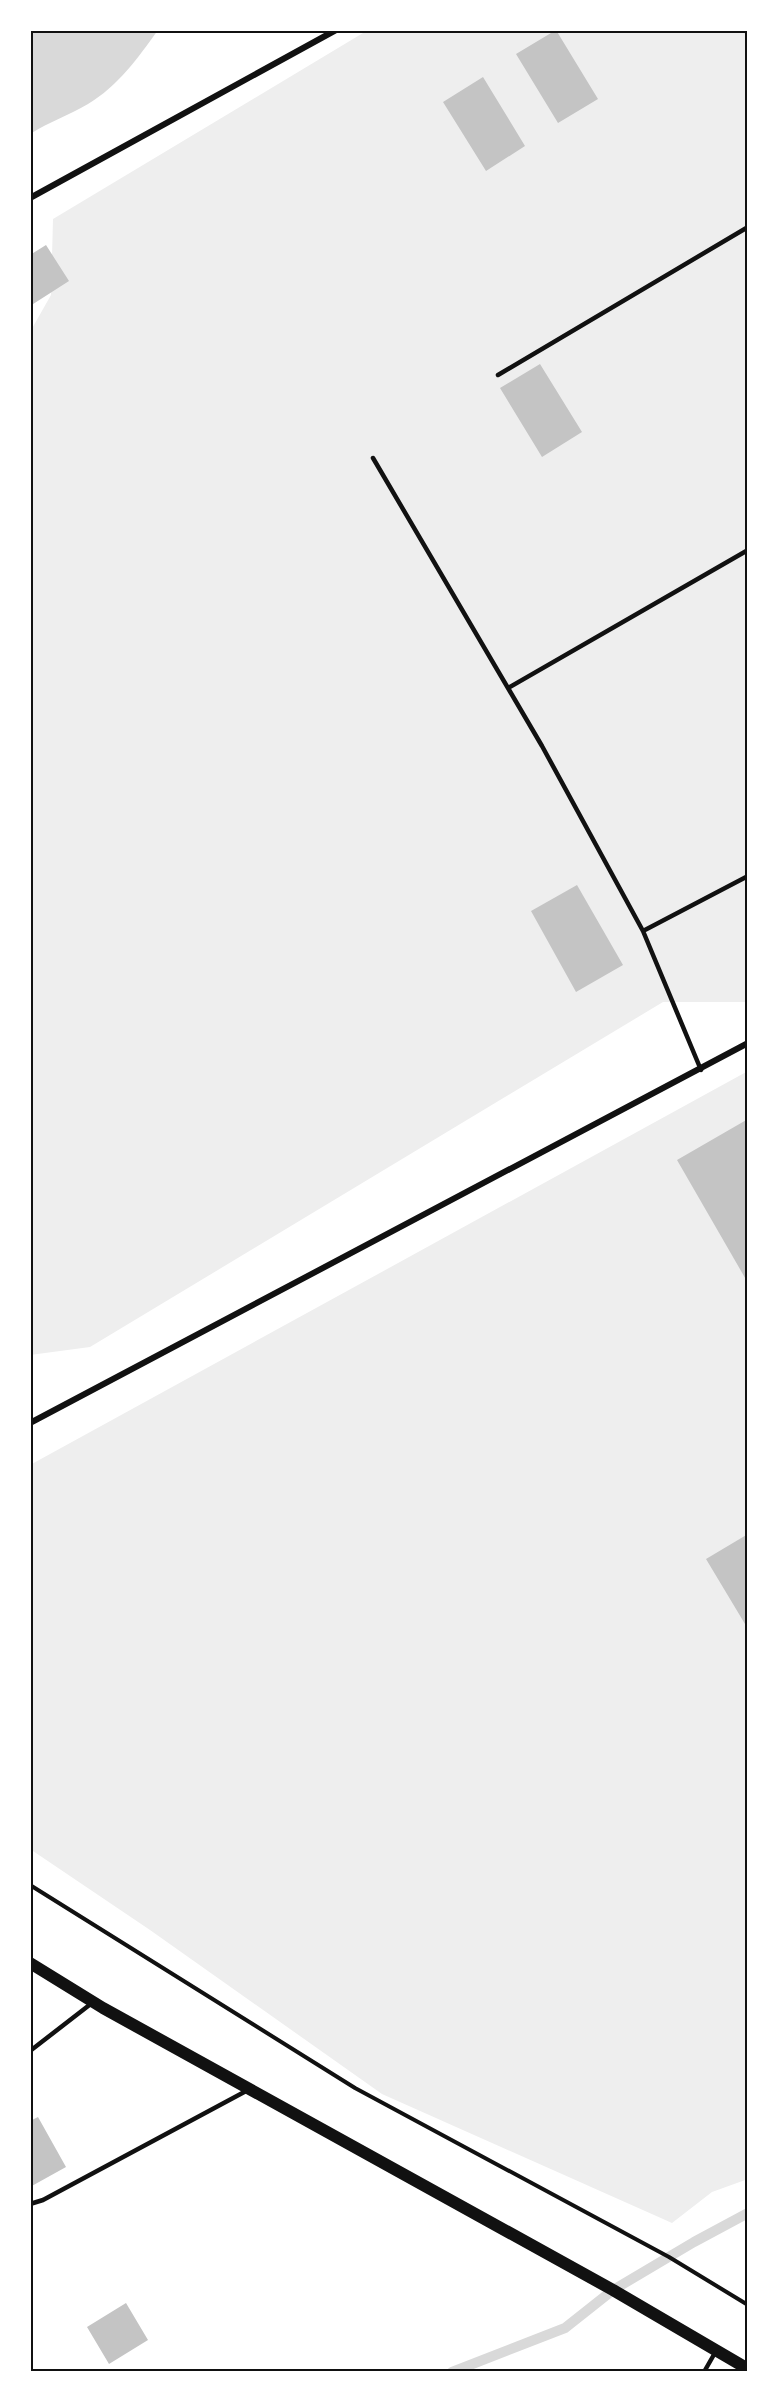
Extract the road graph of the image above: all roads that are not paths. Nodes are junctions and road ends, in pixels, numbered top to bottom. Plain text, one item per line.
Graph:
1 (336, 30) edge
2 (746, 30) edge
3 (748, 35) edge
4 (30, 198) edge
5 (748, 227) edge
6 (498, 375) dead end
7 (373, 458) dead end
8 (748, 550) edge
9 (508, 688) junction
10 (748, 876) edge
11 (643, 931) junction
12 (748, 1043) edge
13 (701, 1070) junction
14 (30, 1423) edge
15 (30, 1963) edge
16 (93, 2002) junction
17 (30, 2051) edge
18 (249, 2089) junction
19 (30, 2204) edge
20 (716, 2351) junction
21 (748, 2369) edge
22 (705, 2372) edge

1 - 4 street
2 - 3 lane
5 - 6 lane
7 - 9 lane
8 - 9 lane
9 - 11 lane
10 - 11 lane
11 - 13 lane
12 - 13 street
13 - 14 street
15 - 16 main road
16 - 17 lane
16 - 18 main road
18 - 19 lane
18 - 20 main road
20 - 21 main road
20 - 22 lane

